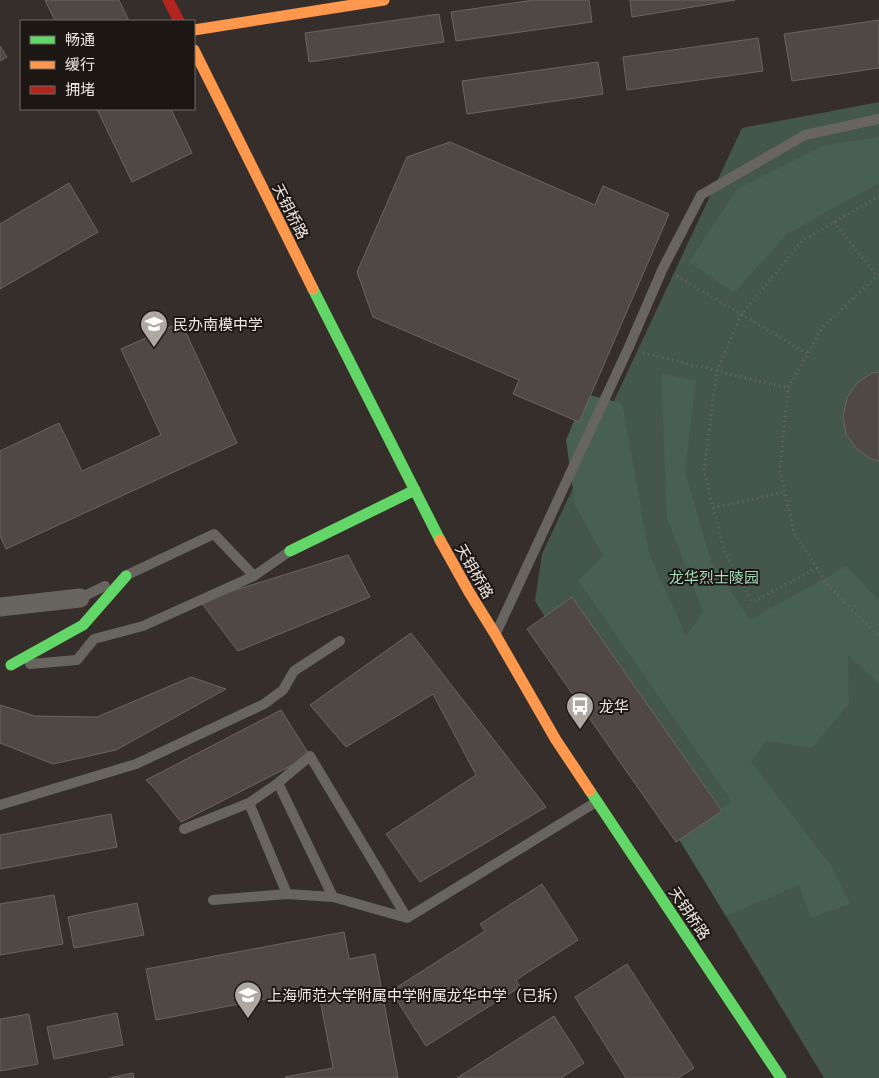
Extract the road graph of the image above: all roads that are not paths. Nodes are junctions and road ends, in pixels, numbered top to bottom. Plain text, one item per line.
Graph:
1 (168, 0) edge
2 (384, 0) edge
3 (178, 20) edge
4 (195, 30) edge
5 (195, 52) edge
6 (879, 119) edge
7 (415, 490) junction
8 (290, 551) joint
9 (126, 576) junction
10 (254, 576) junction
11 (80, 598) joint
12 (0, 607) edge
13 (495, 634) junction
14 (340, 641) dead end
15 (5, 662) edge
16 (278, 782) junction
17 (597, 802) junction
18 (249, 803) junction
19 (0, 805) edge
20 (184, 829) dead end
21 (287, 894) junction
22 (333, 897) junction
23 (213, 900) dead end
24 (406, 918) junction
25 (781, 1078) edge

1 - 3 street
2 - 4 street
5 - 7 street, 天钥桥路
6 - 13 lane
7 - 8 street
7 - 13 street, 天钥桥路
8 - 10 lane
9 - 10 lane
9 - 11 lane
9 - 15 street
10 - 15 lane
11 - 12 street
13 - 17 street, 天钥桥路
14 - 19 lane
16 - 18 lane
16 - 22 lane
16 - 24 lane
17 - 24 lane
17 - 25 street, 天钥桥路
18 - 20 lane
18 - 21 lane
21 - 22 lane
21 - 23 lane
22 - 24 lane

